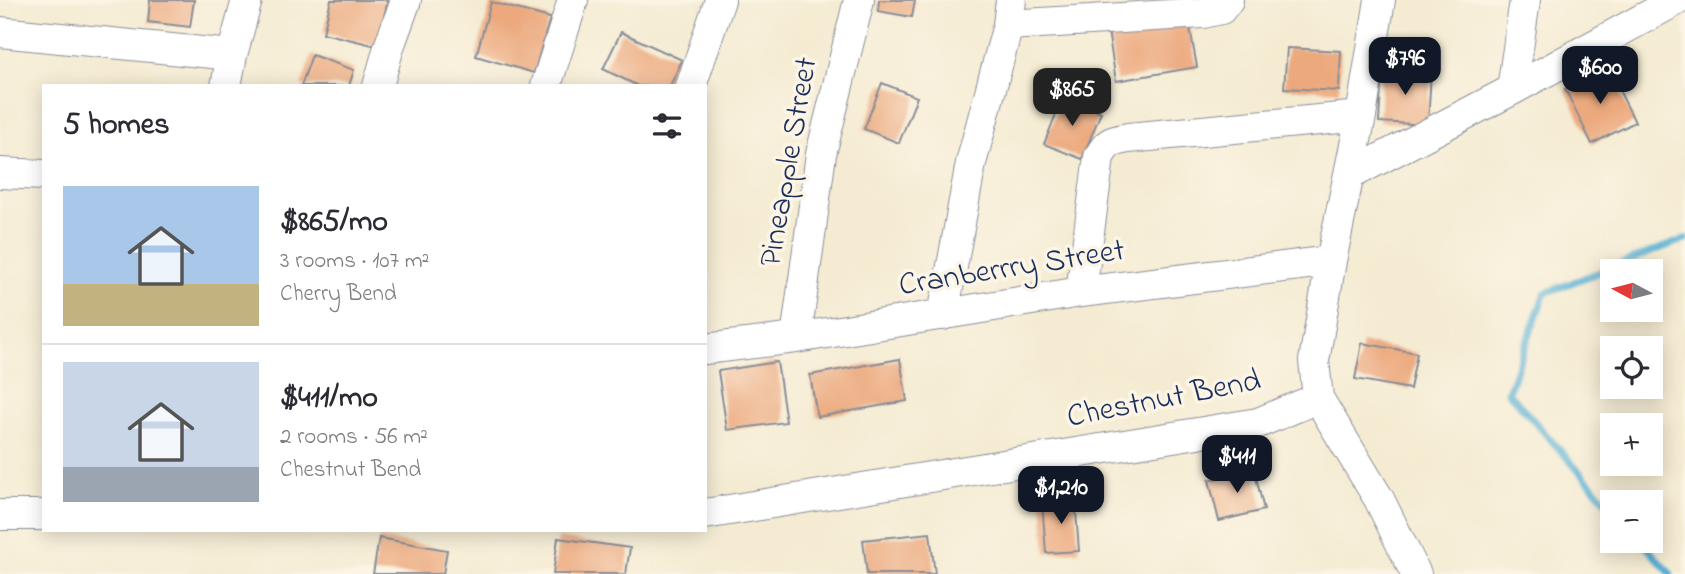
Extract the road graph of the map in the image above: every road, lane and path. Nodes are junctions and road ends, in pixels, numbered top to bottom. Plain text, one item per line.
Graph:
1 (247, 0) edge
2 (406, 0) edge
3 (573, 0) edge
4 (720, 0) edge
5 (859, 0) edge
6 (1380, 0) edge
7 (1525, 0) edge
8 (1677, 0) edge
9 (1224, 4) edge
10 (1010, 12) edge
11 (0, 32) edge
12 (232, 55) junction
13 (226, 84) edge
14 (379, 84) edge
15 (547, 84) edge
16 (692, 84) edge
17 (1512, 90) junction
18 (1361, 116) junction
19 (0, 173) edge
20 (42, 175) edge
21 (1349, 175) junction
22 (1331, 261) junction
23 (1082, 292) junction
24 (943, 315) junction
25 (796, 338) junction
26 (707, 349) edge
27 (1318, 398) junction
28 (707, 514) edge
29 (0, 515) edge
30 (42, 515) edge
31 (1416, 574) edge

1 - 12 street
2 - 14 street
3 - 15 street
4 - 16 street
5 - 25 street, Pineapple Street
6 - 18 street
7 - 17 street
8 - 17 street
9 - 10 street
10 - 24 street
11 - 12 street
12 - 13 street
17 - 21 street
18 - 21 street
18 - 23 street
19 - 20 street
21 - 22 street
22 - 23 street, Cranberrry Street
22 - 27 street
23 - 24 street, Cranberrry Street
24 - 25 street, Cranberrry Street
25 - 26 street, Cranberrry Street
27 - 28 street, Chestnut Bend
27 - 31 street
29 - 30 street

